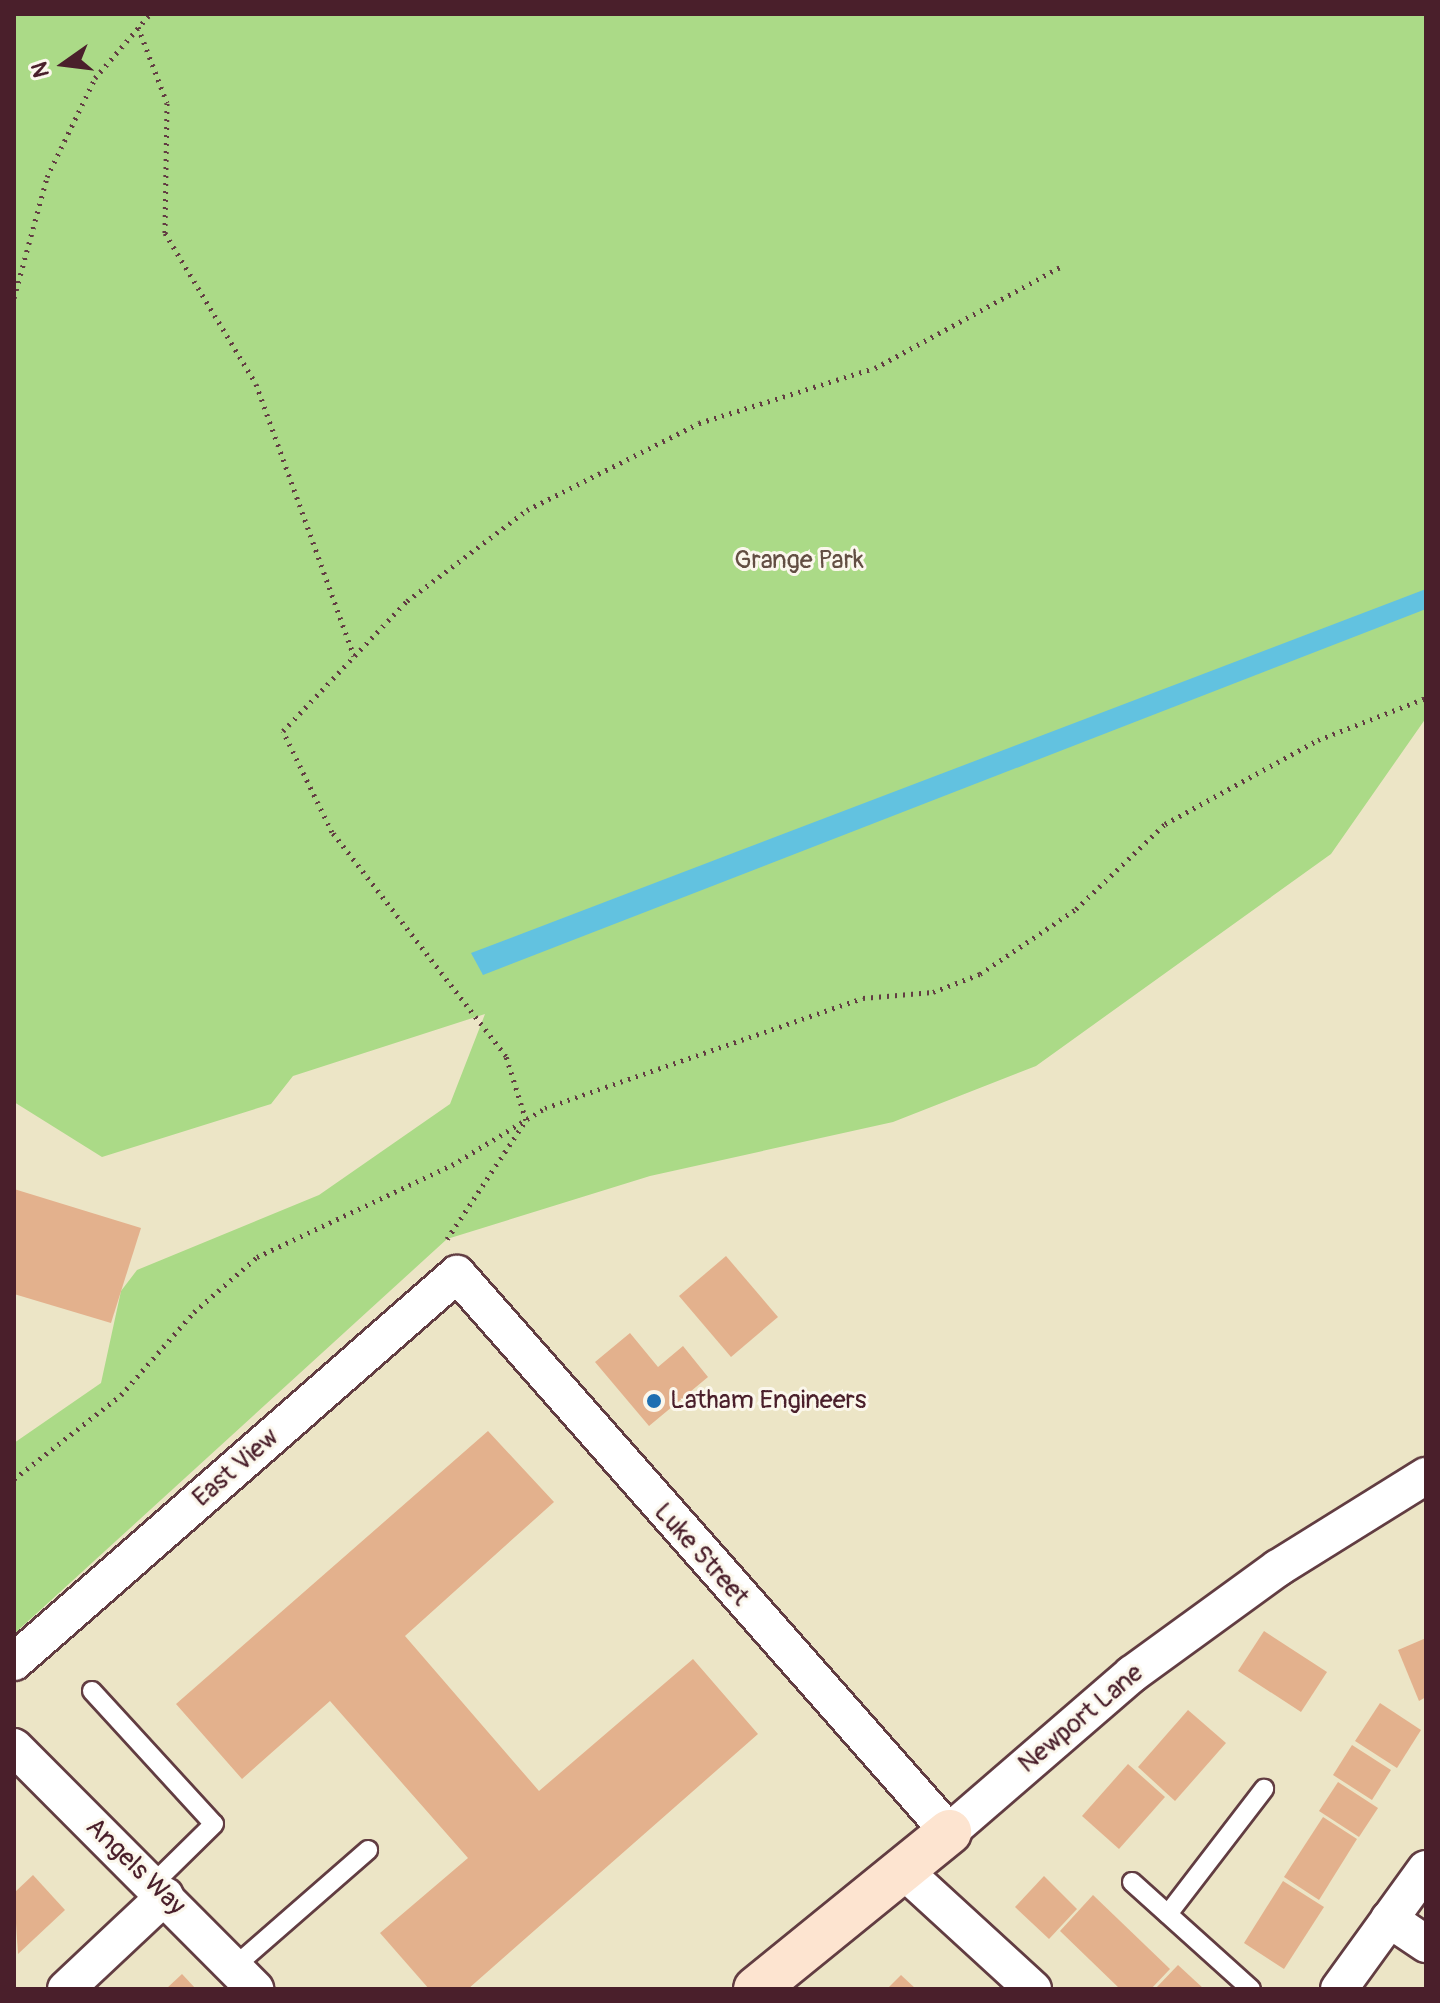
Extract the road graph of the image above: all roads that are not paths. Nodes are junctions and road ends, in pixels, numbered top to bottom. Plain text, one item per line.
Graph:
1 (457, 1274) joint
2 (1426, 1476) edge
3 (14, 1662) edge
4 (92, 1691) dead end
5 (14, 1747) edge
6 (1264, 1789) dead end
7 (949, 1832) junction
8 (368, 1850) dead end
9 (1426, 1869) edge
10 (904, 1871) junction
11 (1132, 1882) dead end
12 (159, 1890) junction
13 (1168, 1914) junction
14 (1389, 1919) junction
15 (1426, 1944) edge
16 (245, 1978) edge
17 (66, 1989) edge
18 (756, 1989) edge
19 (1033, 1989) edge
20 (1251, 1989) edge
21 (1339, 1989) edge

1 - 3 street, East View
1 - 7 street, Luke Street
2 - 7 street, Newport Lane
4 - 12 lane
5 - 12 street, Angels Way
6 - 13 lane
7 - 10 street, Newport Lane
8 - 16 lane
9 - 14 street
10 - 18 street, Newport Lane
10 - 19 street
11 - 13 lane
12 - 16 street, Angels Way
12 - 17 street
13 - 20 lane
14 - 15 street
14 - 21 street

